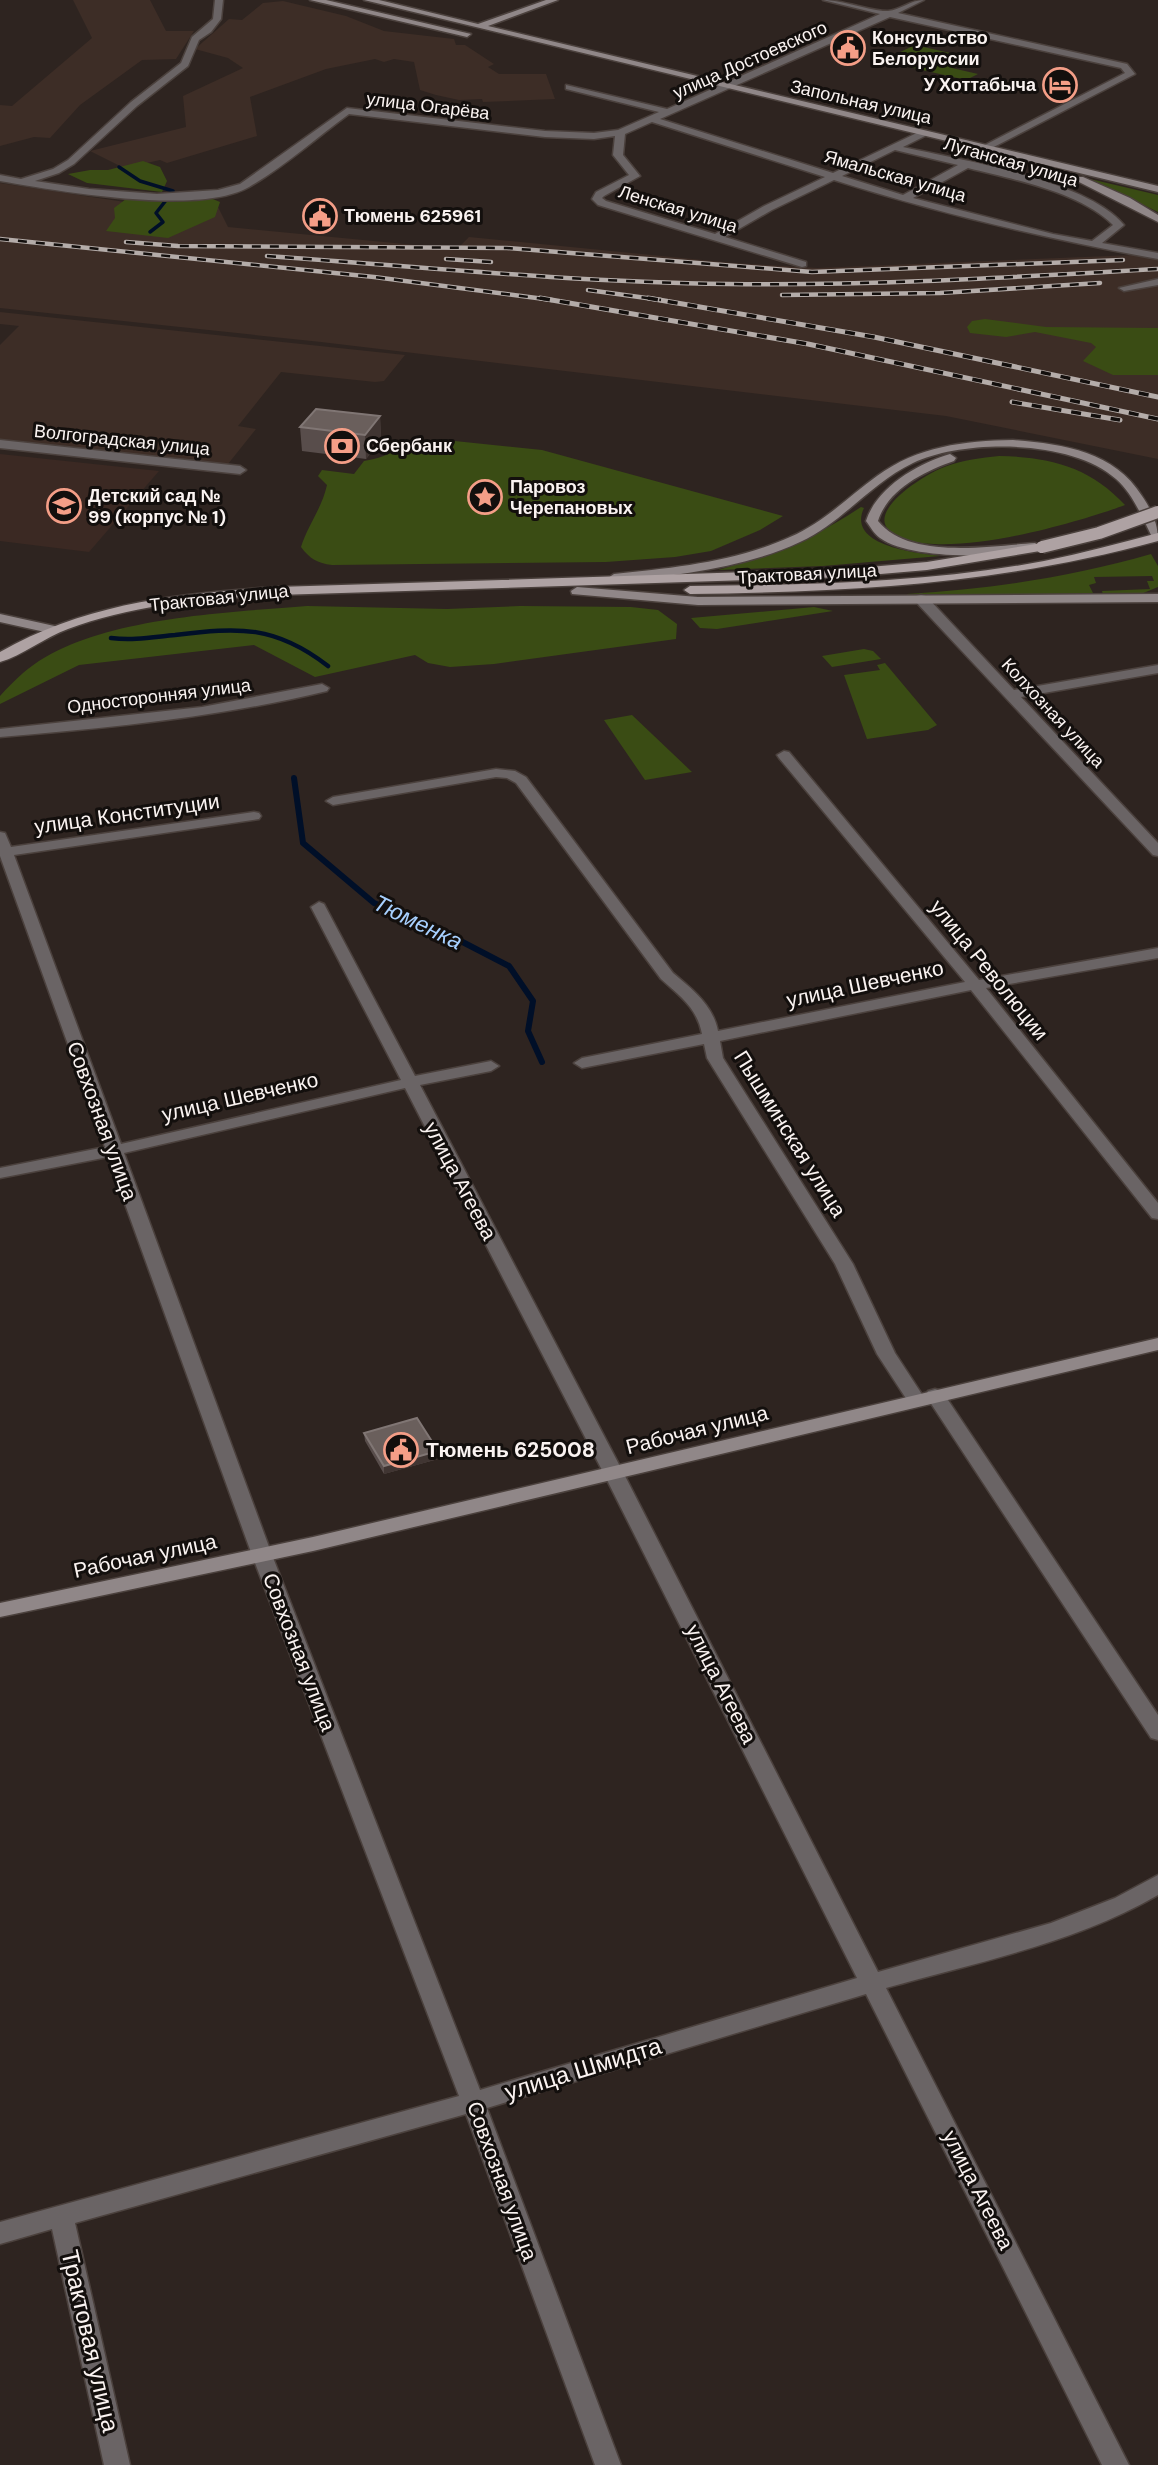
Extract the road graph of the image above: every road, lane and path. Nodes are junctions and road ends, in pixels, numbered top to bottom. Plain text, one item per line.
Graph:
1 (219, 0) edge
2 (315, 0) edge
3 (368, 0) edge
4 (554, 0) edge
5 (827, 0) edge
6 (920, 0) edge
7 (892, 14) junction
8 (480, 26) junction
9 (558, 45) junction
10 (727, 86) junction
11 (569, 87) dead end
12 (669, 113) junction
13 (654, 120) junction
14 (620, 133) junction
15 (924, 133) junction
16 (893, 148) junction
17 (986, 148) junction
18 (1004, 152) junction
19 (1037, 160) junction
20 (965, 165) junction
21 (831, 177) junction
22 (0, 178) edge
23 (1158, 178) edge
24 (22, 182) junction
25 (1158, 188) edge
26 (904, 199) junction
27 (1158, 219) edge
28 (716, 238) junction
29 (1093, 245) junction
30 (1158, 257) edge
31 (802, 264) dead end
32 (1158, 282) edge
33 (1124, 288) dead end
34 (0, 444) edge
35 (240, 470) dead end
36 (1135, 496) junction
37 (1158, 512) edge
38 (1158, 537) edge
39 (1042, 547) junction
40 (580, 586) junction
41 (1158, 598) edge
42 (921, 599) junction
43 (0, 618) edge
44 (54, 630) junction
45 (0, 658) edge
46 (1158, 669) edge
47 (322, 688) dead end
48 (1010, 695) junction
49 (0, 733) edge
50 (784, 755) dead end
51 (333, 801) dead end
52 (254, 816) dead end
53 (3, 844) edge
54 (1158, 852) edge
55 (319, 907) dead end
56 (1158, 953) edge
57 (975, 985) junction
58 (712, 1039) junction
59 (582, 1063) dead end
60 (491, 1066) dead end
61 (409, 1083) junction
62 (113, 1151) junction
63 (0, 1173) edge
64 (1158, 1214) edge
65 (1158, 1344) edge
66 (925, 1397) junction
67 (614, 1474) junction
68 (262, 1555) junction
69 (0, 1610) edge
70 (1158, 1732) edge
71 (1158, 1884) edge
72 (872, 1982) junction
73 (473, 2102) junction
74 (62, 2218) junction
75 (0, 2233) edge
76 (117, 2465) edge
77 (608, 2465) edge
78 (1116, 2465) edge

1 - 24 street
2 - 9 street, Запольная улица
3 - 8 street, Запольная улица
4 - 8 street
5 - 7 street
6 - 7 street, улица Достоевского
7 - 10 street, улица Достоевского
7 - 17 street
8 - 9 street, Запольная улица
9 - 10 street, Запольная улица
10 - 12 street, улица Достоевского
10 - 15 street, Запольная улица
11 - 12 street
12 - 13 street, улица Достоевского
13 - 14 street, улица Достоевского
13 - 21 street, Ямальская улица
14 - 24 street, улица Огарёва
14 - 28 street, Ленская улица
15 - 16 street
15 - 17 street, Запольная улица
16 - 20 street, Луганская улица
16 - 21 street
17 - 18 street, Запольная улица
18 - 19 street, Запольная улица
18 - 27 street
19 - 23 street
19 - 25 street, Запольная улица
20 - 26 street
20 - 29 street, Луганская улица
21 - 26 street, Ямальская улица
21 - 28 street
22 - 24 street, улица Огарёва
26 - 29 street, Ямальская улица
28 - 31 street, Ленская улица
29 - 30 street, Ямальская улица
32 - 33 street
34 - 35 street, Волгоградская улица
36 - 38 street
36 - 39 street
36 - 40 street
37 - 39 main road, Трактовая улица, bridge
38 - 40 main road, Трактовая улица
39 - 40 main road, Трактовая улица
40 - 42 street
40 - 44 main road, Трактовая улица
41 - 42 street
42 - 48 street, Колхозная улица
43 - 44 street
44 - 45 main road, Трактовая улица
46 - 48 street
47 - 49 street, Односторонняя улица
48 - 54 street, Колхозная улица
50 - 57 street, улица Революции
51 - 58 street, Пышминская улица
52 - 53 street, улица Конституции
53 - 62 street, Совхозная улица
55 - 61 street, улица Агеева
56 - 57 street, улица Шевченко
57 - 58 street, улица Шевченко
57 - 64 street, улица Революции
58 - 59 street, улица Шевченко
58 - 66 street, Пышминская улица
60 - 61 street, улица Шевченко
61 - 62 street, улица Шевченко
61 - 67 street, улица Агеева
62 - 63 street, улица Шевченко
62 - 68 street, Совхозная улица
65 - 66 street, Рабочая улица
66 - 67 street, Рабочая улица
66 - 70 street, Пышминская улица
67 - 68 street, Рабочая улица
67 - 72 street, улица Агеева
68 - 69 street, Рабочая улица
68 - 73 street, Совхозная улица
71 - 72 street, улица Шмидта
72 - 73 street, улица Шмидта
72 - 78 street, улица Агеева
73 - 74 street, улица Шмидта
73 - 77 street, Совхозная улица
74 - 75 street, улица Шмидта
74 - 76 street, Трактовая улица

